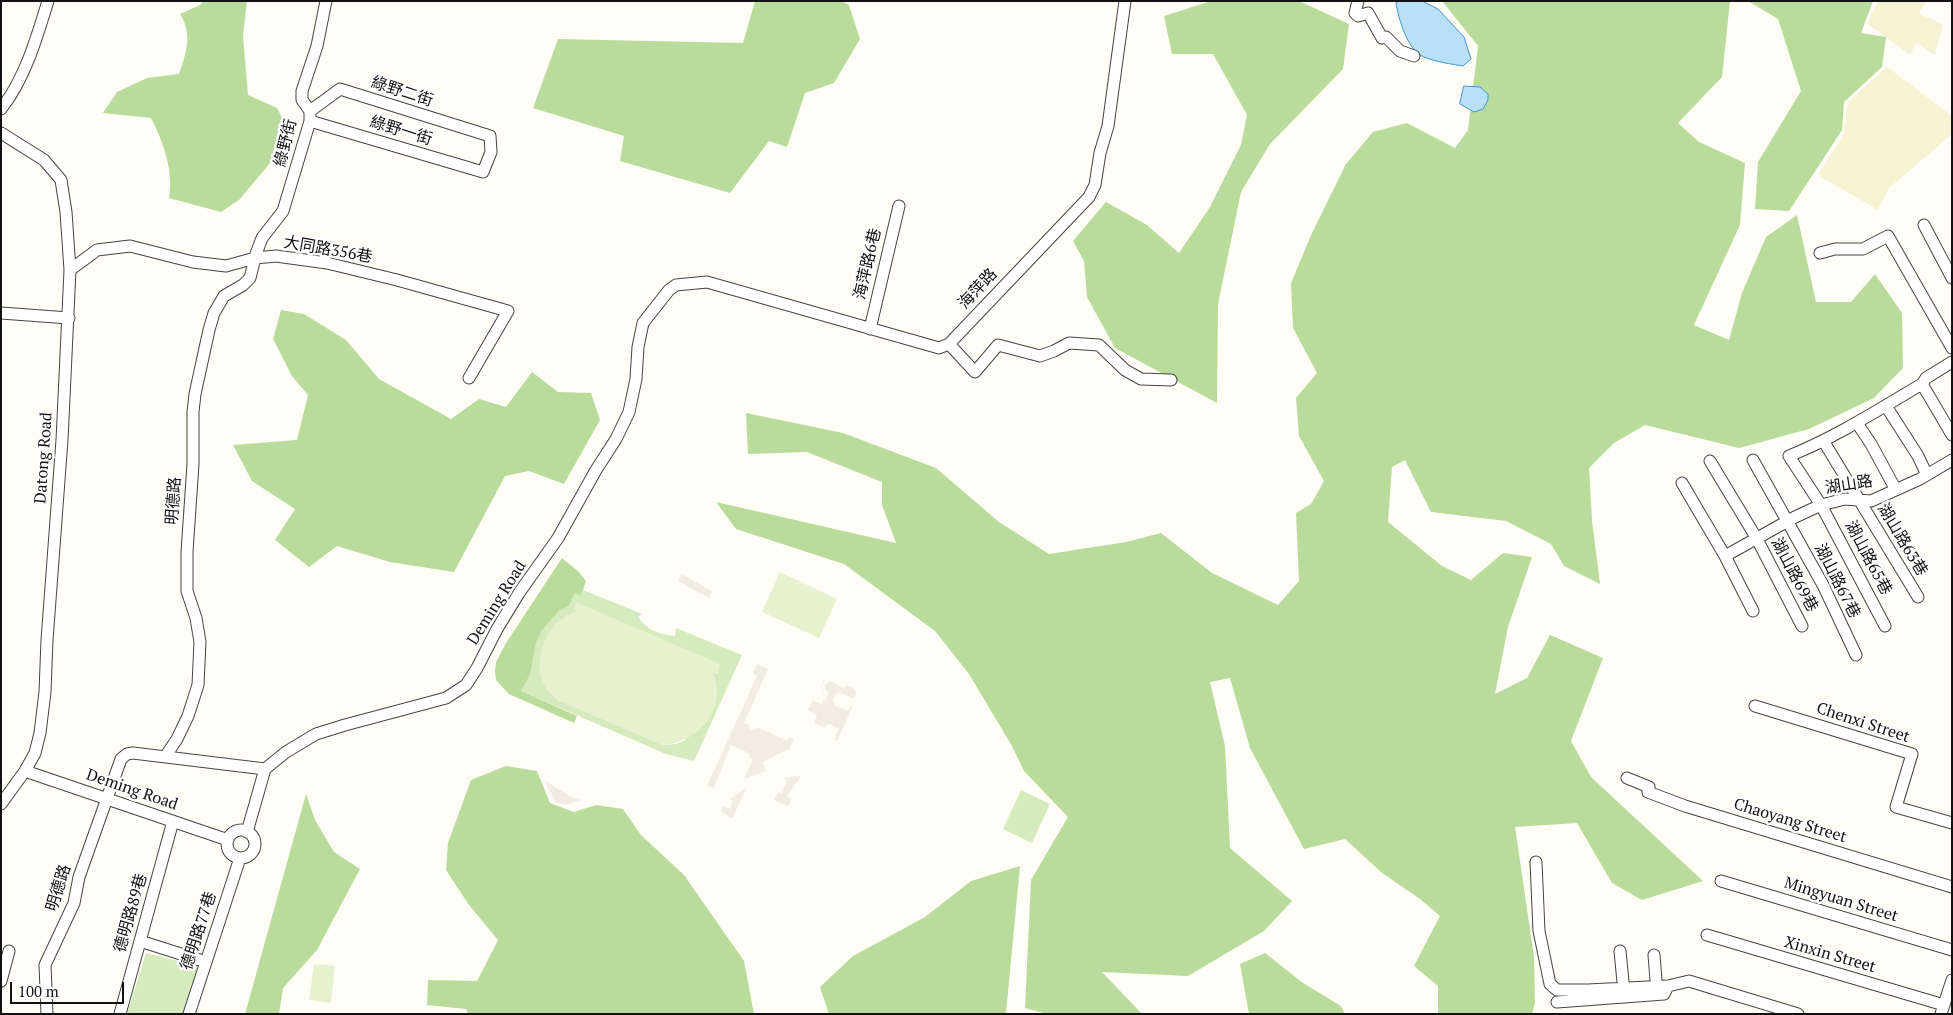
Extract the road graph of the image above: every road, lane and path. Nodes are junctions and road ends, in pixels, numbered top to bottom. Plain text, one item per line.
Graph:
1 (48, 1) edge
2 (326, 1) edge
3 (1125, 1) edge
4 (1358, 1) edge
5 (1414, 56) dead end
6 (1, 109) edge
7 (310, 116) junction
8 (1, 134) edge
9 (483, 172) joint
10 (899, 206) dead end
11 (1924, 225) dead end
12 (1820, 252) dead end
13 (255, 258) junction
14 (70, 270) junction
15 (1952, 278) edge
16 (1, 313) edge
17 (69, 318) junction
18 (870, 329) junction
19 (949, 344) junction
20 (1952, 348) edge
21 (1952, 362) edge
22 (469, 378) dead end
23 (1171, 380) dead end
24 (1922, 384) junction
25 (1886, 406) junction
26 (1857, 423) junction
27 (1952, 435) edge
28 (1824, 442) junction
29 (1710, 460) dead end
30 (1753, 460) dead end
31 (1952, 460) edge
32 (1927, 475) junction
33 (1682, 483) dead end
34 (1896, 490) junction
35 (1859, 500) junction
36 (1821, 505) junction
37 (1787, 522) junction
38 (1757, 539) junction
39 (1725, 556) junction
40 (1918, 597) dead end
41 (1753, 611) dead end
42 (1802, 626) dead end
43 (1885, 626) dead end
44 (1856, 655) dead end
45 (1755, 706) dead end
46 (165, 756) junction
47 (265, 768) junction
48 (25, 771) junction
49 (1627, 778) dead end
50 (107, 799) junction
51 (1, 804) edge
52 (173, 821) junction
53 (1952, 823) edge
54 (247, 832) junction
55 (228, 840) junction
56 (240, 858) junction
57 (1536, 862) dead end
58 (1721, 881) dead end
59 (1952, 887) edge
60 (1708, 935) dead end
61 (140, 942) junction
62 (9, 950) dead end
63 (1952, 950) edge
64 (1620, 951) dead end
65 (1654, 955) dead end
66 (206, 962) junction
67 (1656, 980) dead end
68 (1952, 980) edge
69 (1, 981) edge
70 (1623, 982) dead end
71 (1668, 986) junction
72 (1557, 1002) dead end
73 (1942, 1009) edge
74 (47, 1014) edge
75 (120, 1014) edge
76 (189, 1014) edge
77 (1798, 1014) edge

1 - 6 street
2 - 7 street, 綠野街
3 - 19 street, 海萍路
4 - 5 street
7 - 9 street, 綠野一街
7 - 9 street, 綠野二街
7 - 13 street, 綠野街
8 - 14 street, Datong Road
10 - 18 street, 海萍路6巷
11 - 15 street
12 - 20 street
13 - 14 street, 大同路356巷
13 - 22 street, 大同路356巷
13 - 46 street, 明德路
14 - 17 street, Datong Road
16 - 17 street
17 - 48 street, Datong Road
18 - 19 street
18 - 47 street, Deming Road
19 - 23 street
21 - 24 street
24 - 25 street
24 - 27 street
25 - 26 street
25 - 32 street
26 - 28 street
26 - 34 street
28 - 35 street, 湖山路63巷
28 - 36 street, 湖山路65巷
29 - 38 street, 湖山路69巷
30 - 37 street, 湖山路67巷
31 - 32 street, 湖山路
32 - 34 street, 湖山路
33 - 39 street
34 - 35 street, 湖山路
35 - 36 street, 湖山路
35 - 40 street, 湖山路63巷
36 - 37 street, 湖山路
36 - 43 street, 湖山路65巷
37 - 38 street, 湖山路
37 - 44 street, 湖山路67巷
38 - 39 street, 湖山路
38 - 42 street, 湖山路69巷
39 - 41 street
45 - 53 street, Chenxi Street
46 - 47 street, 明德路
46 - 50 street, 明德路
47 - 54 street
48 - 50 street, Deming Road
48 - 51 street, Datong Road
49 - 59 street, Chaoyang Street
50 - 52 street, Deming Road
50 - 74 street, 明德路
52 - 55 street, Deming Road
52 - 61 street, 德明路89巷
54 - 55 street
54 - 56 street
55 - 56 street
56 - 66 street, 德明路77巷
57 - 71 street
58 - 63 street, Mingyuan Street
60 - 73 street, Xinxin Street
61 - 66 street
61 - 75 street, 德明路89巷
62 - 69 street
64 - 70 street
65 - 67 street
66 - 76 street, 德明路77巷
68 - 73 street
71 - 72 street
71 - 77 street

